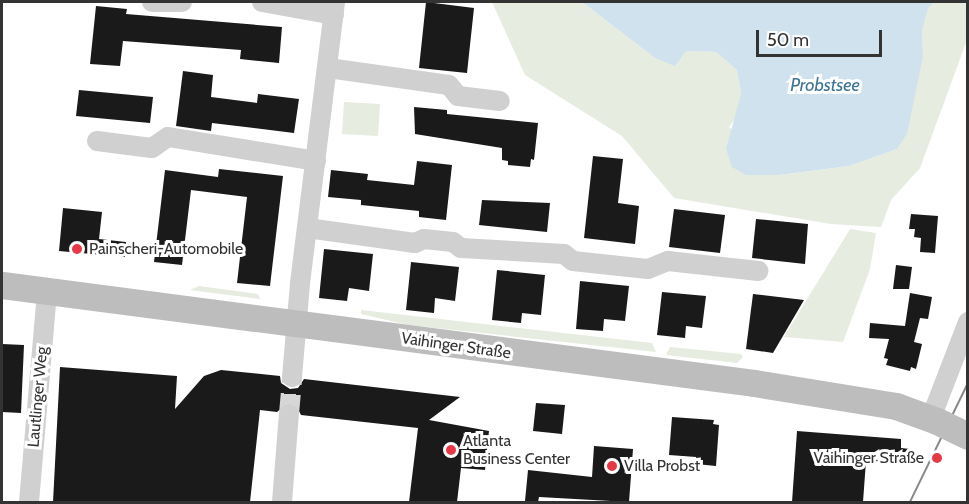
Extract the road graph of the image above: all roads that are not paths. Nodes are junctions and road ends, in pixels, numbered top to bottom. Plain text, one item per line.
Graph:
1 (152, 2) edge
2 (182, 2) edge
3 (262, 2) edge
4 (335, 8) edge
5 (328, 68) junction
6 (500, 101) dead end
7 (97, 141) dead end
8 (316, 161) junction
9 (307, 228) junction
10 (758, 271) dead end
11 (2, 285) edge
12 (47, 291) junction
13 (968, 322) edge
14 (296, 324) junction
15 (292, 377) tunnel mouth
16 (289, 414) tunnel mouth
17 (934, 419) junction
18 (968, 436) edge
19 (28, 502) edge
20 (282, 502) edge

1 - 2 street
3 - 4 street
4 - 5 street
5 - 6 street
5 - 8 street
7 - 8 street
8 - 9 street
9 - 10 street
9 - 14 street
11 - 12 main road, Vaihinger Straße
12 - 14 main road, Vaihinger Straße
12 - 19 street, Lautlinger Weg
13 - 17 street
14 - 15 street
14 - 17 main road, Vaihinger Straße
16 - 20 street
17 - 18 main road, Vaihinger Straße, bridge

